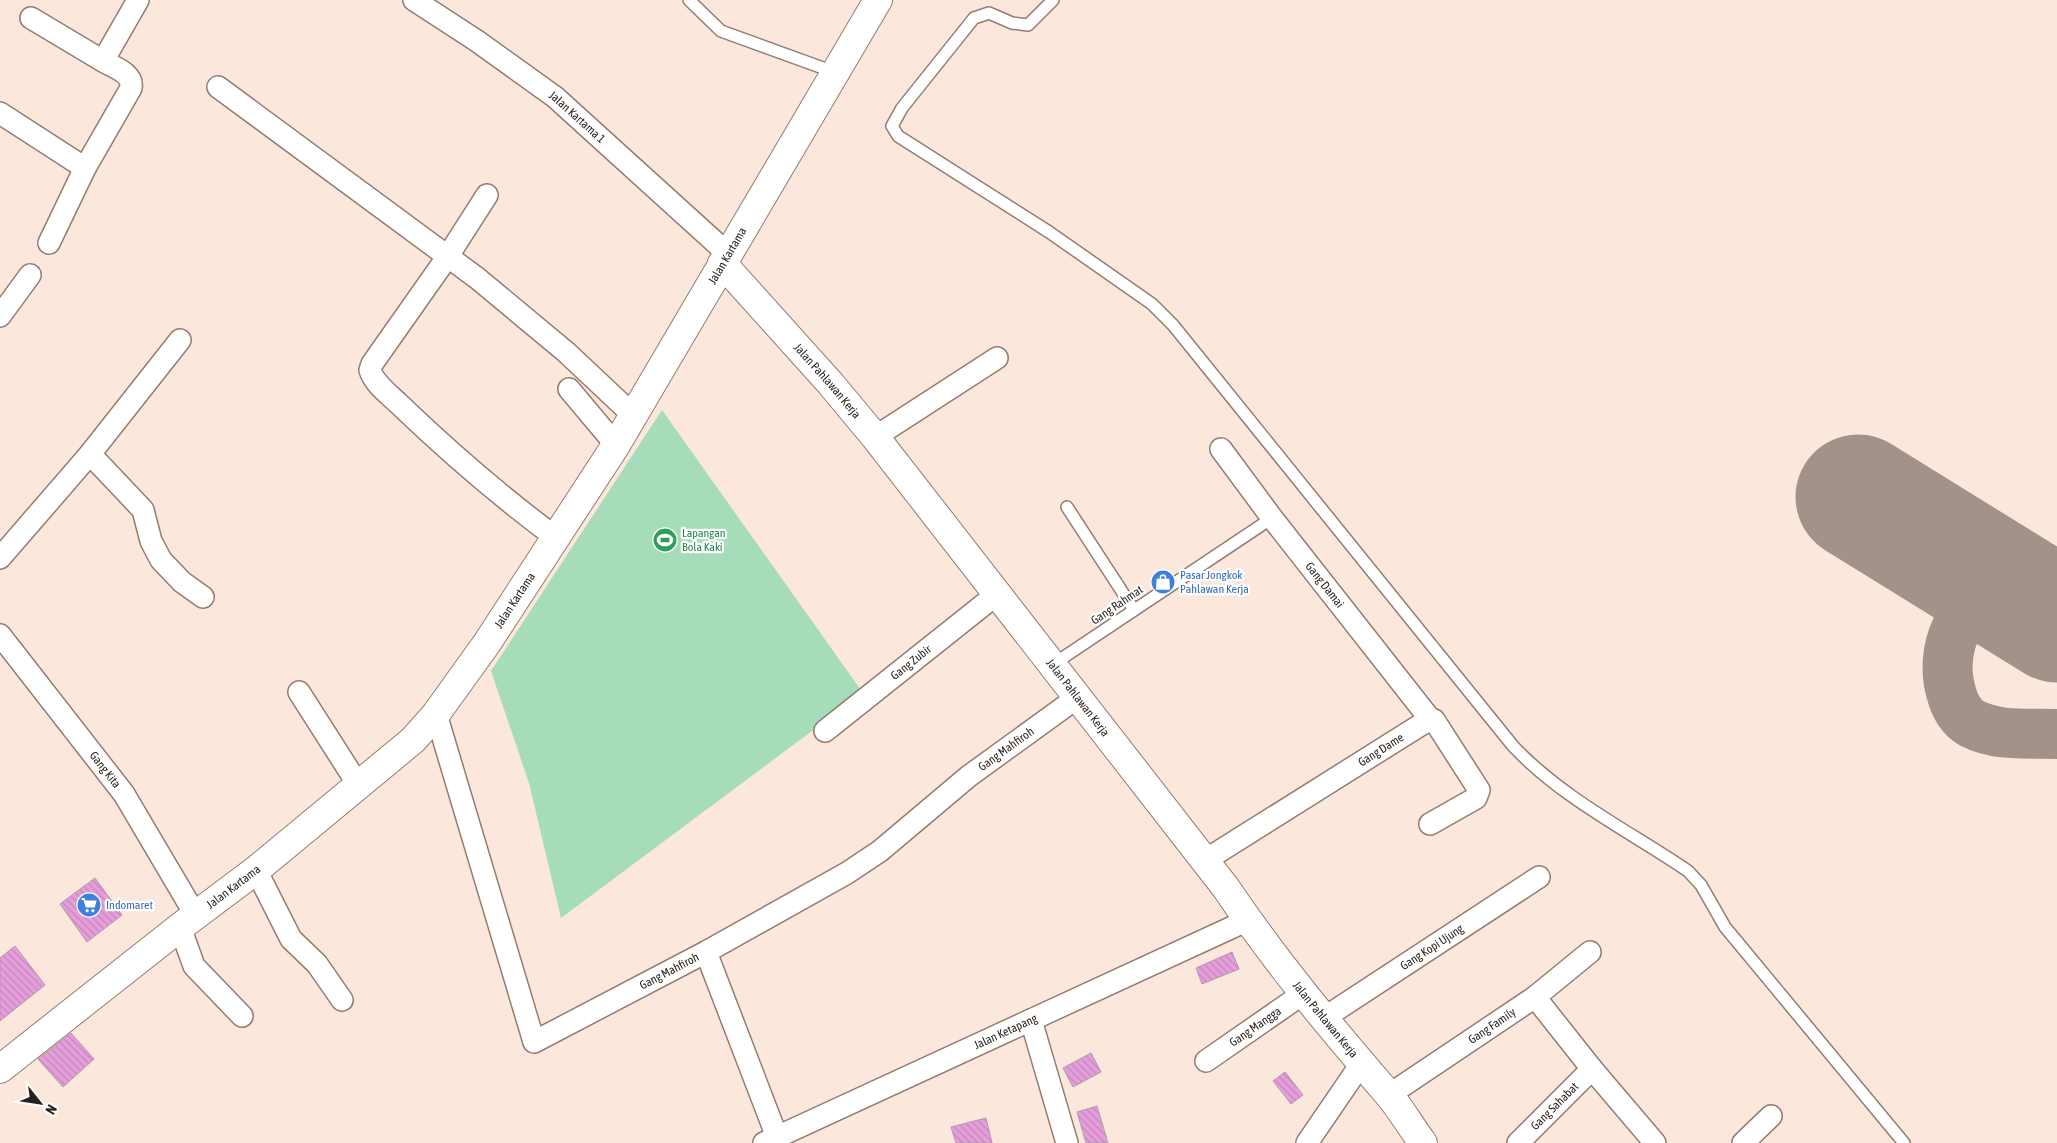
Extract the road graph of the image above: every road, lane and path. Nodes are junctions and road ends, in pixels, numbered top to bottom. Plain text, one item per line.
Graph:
1 (138, 0) edge
2 (414, 0) edge
3 (689, 0) edge
4 (878, 0) edge
5 (1053, 0) edge
6 (31, 18) dead end
7 (103, 61) junction
8 (834, 72) junction
9 (218, 87) dead end
10 (0, 114) edge
11 (85, 168) junction
12 (487, 195) dead end
13 (49, 243) dead end
14 (448, 256) junction
15 (725, 258) junction
16 (30, 275) dead end
17 (0, 316) edge
18 (180, 340) dead end
19 (997, 358) dead end
20 (569, 389) dead end
21 (633, 415) junction
22 (875, 437) junction
23 (616, 445) junction
24 (1221, 449) dead end
25 (90, 454) junction
26 (1067, 507) dead end
27 (1272, 518) junction
28 (555, 537) junction
29 (0, 558) edge
30 (997, 594) junction
31 (203, 597) dead end
32 (1134, 610) junction
33 (0, 635) edge
34 (1052, 665) junction
35 (299, 692) dead end
36 (1078, 697) junction
37 (436, 714) junction
38 (1430, 719) junction
39 (825, 731) dead end
40 (359, 786) junction
41 (1430, 824) dead end
42 (1204, 861) junction
43 (256, 870) junction
44 (1539, 877) dead end
45 (1248, 920) junction
46 (188, 921) junction
47 (706, 952) junction
48 (1590, 952) dead end
49 (1304, 993) junction
50 (1535, 997) junction
51 (342, 1000) dead end
52 (242, 1016) dead end
53 (1324, 1018) junction
54 (1031, 1020) junction
55 (1206, 1061) dead end
56 (1361, 1064) junction
57 (0, 1068) edge
58 (1592, 1069) junction
59 (1389, 1095) junction
60 (1771, 1116) dead end
61 (770, 1140) edge
62 (1068, 1143) edge
63 (1307, 1143) edge
64 (1423, 1143) edge
65 (1518, 1143) edge
66 (1654, 1143) edge
67 (1744, 1143) edge
68 (1904, 1143) edge

1 - 7 street
2 - 15 street, Jalan Kartama 1
3 - 8 lane
4 - 8 main road, Jalan Kartama
5 - 68 lane
6 - 7 street
7 - 11 street
8 - 15 main road, Jalan Kartama
9 - 14 street
10 - 11 street
11 - 13 street
12 - 14 street
14 - 21 street
14 - 28 street
15 - 21 main road, Jalan Kartama
15 - 22 main road, Jalan Pahlawan Kerja
16 - 17 street
18 - 25 street
19 - 22 street
20 - 23 street
21 - 23 main road, Jalan Kartama
22 - 30 main road, Jalan Pahlawan Kerja
23 - 28 main road, Jalan Kartama
24 - 27 street, Gang Damai
25 - 29 street
25 - 31 street
26 - 32 lane
27 - 32 lane, Gang Rahmat
27 - 38 street, Gang Damai
28 - 37 main road, Jalan Kartama
30 - 34 main road, Jalan Pahlawan Kerja
30 - 39 street, Gang Zubir
32 - 34 lane, Gang Rahmat
33 - 46 street, Gang Kita
34 - 36 main road, Jalan Pahlawan Kerja
35 - 40 street
36 - 42 main road, Jalan Pahlawan Kerja
36 - 47 street, Gang Mahfiroh
37 - 40 main road, Jalan Kartama
37 - 47 street, Gang Mahfiroh
38 - 41 street
38 - 42 street, Gang Dame
40 - 43 main road, Jalan Kartama
42 - 45 main road, Jalan Pahlawan Kerja
43 - 46 main road, Jalan Kartama
43 - 51 street
44 - 53 street, Gang Kopi Ujung
45 - 49 main road, Jalan Pahlawan Kerja
45 - 54 street, Jalan Ketapang
46 - 52 street, Gang Kita
46 - 57 main road, Jalan Kartama
47 - 61 street
48 - 50 street, Gang Family
49 - 53 main road, Jalan Pahlawan Kerja
49 - 55 street, Gang Mangga
50 - 58 street
50 - 59 street, Gang Family
53 - 56 main road, Jalan Pahlawan Kerja
54 - 61 street, Jalan Ketapang
54 - 62 street
56 - 59 main road, Jalan Pahlawan Kerja
56 - 63 street
58 - 65 street, Gang Sahabat
58 - 66 street
59 - 64 main road, Jalan Pahlawan Kerja
60 - 67 street

